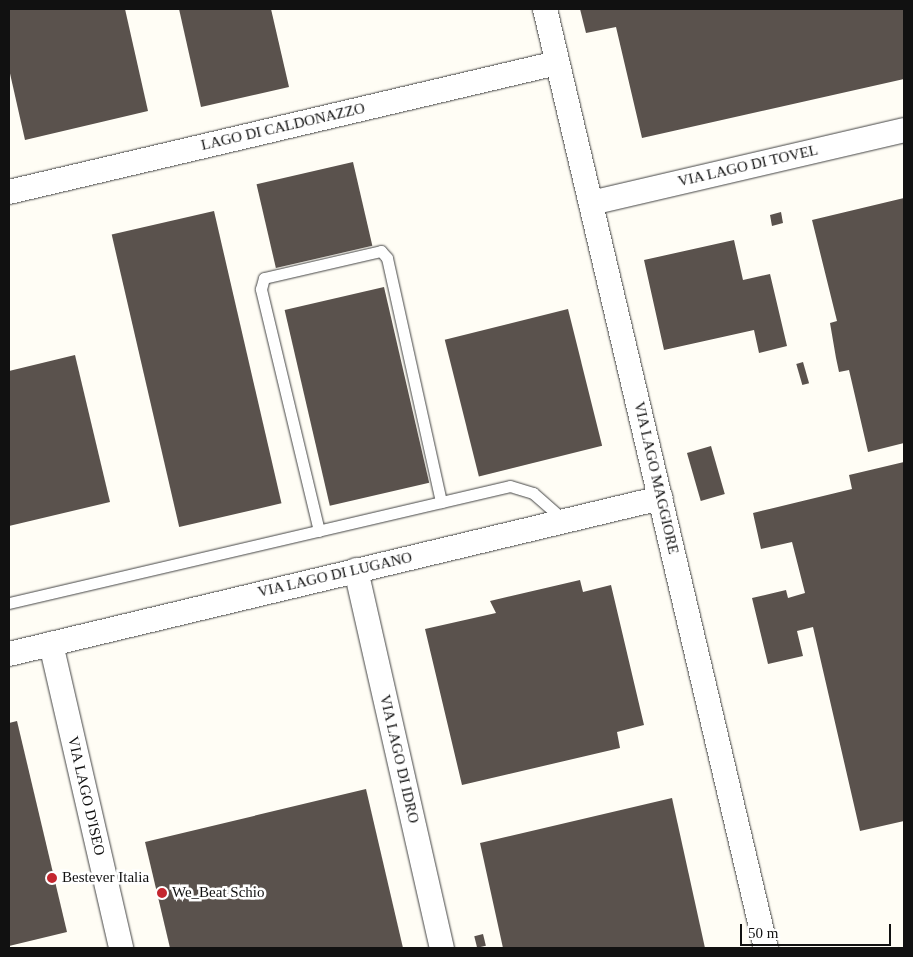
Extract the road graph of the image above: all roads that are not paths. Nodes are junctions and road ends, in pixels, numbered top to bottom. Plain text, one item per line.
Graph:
1 (545, 9) edge
2 (557, 63) junction
3 (904, 130) edge
4 (9, 192) edge
5 (591, 203) junction
6 (661, 498) junction
7 (441, 502) junction
8 (565, 521) junction
9 (318, 531) junction
10 (356, 570) junction
11 (9, 603) edge
12 (51, 644) junction
13 (9, 654) edge
14 (121, 948) edge
15 (442, 948) edge
16 (766, 948) edge

1 - 2 street, VIA LAGO MAGGIORE
2 - 4 street, LAGO DI CALDONAZZO
2 - 5 street, VIA LAGO MAGGIORE
3 - 5 street, VIA LAGO DI TOVEL
5 - 6 street, VIA LAGO MAGGIORE
6 - 8 street, VIA LAGO DI LUGANO
6 - 16 street, VIA LAGO MAGGIORE
7 - 8 lane
7 - 9 lane
7 - 9 lane
8 - 10 street, VIA LAGO DI LUGANO
9 - 11 lane
10 - 12 street, VIA LAGO DI LUGANO
10 - 15 street, VIA LAGO DI IDRO
12 - 13 street, VIA LAGO DI LUGANO
12 - 14 street, VIA LAGO D'ISEO

